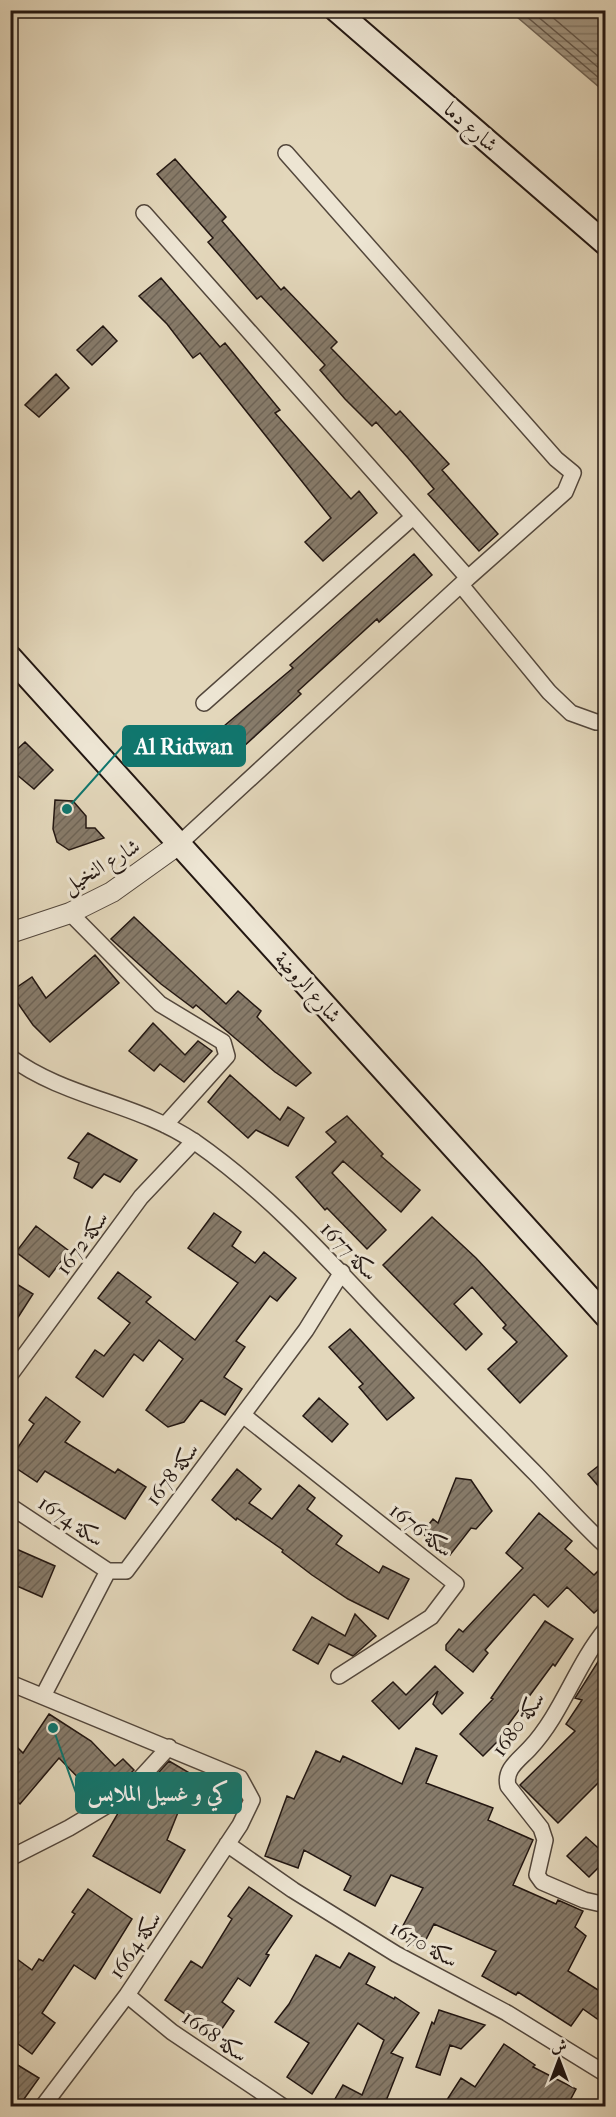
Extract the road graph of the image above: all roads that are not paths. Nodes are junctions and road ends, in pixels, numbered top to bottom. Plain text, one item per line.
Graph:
1 (336, 10) edge
2 (286, 153) dead end
3 (144, 213) dead end
4 (606, 244) edge
5 (413, 517) junction
6 (464, 582) junction
7 (10, 657) edge
8 (204, 703) dead end
9 (606, 722) edge
10 (178, 844) junction
11 (70, 913) junction
12 (10, 933) edge
13 (10, 1057) edge
14 (165, 1125) junction
15 (194, 1141) junction
16 (342, 1272) junction
17 (606, 1316) edge
18 (10, 1375) edge
19 (243, 1415) junction
20 (10, 1506) edge
21 (606, 1546) edge
22 (108, 1571) junction
23 (606, 1629) edge
24 (339, 1676) dead end
25 (10, 1683) edge
26 (43, 1696) junction
27 (170, 1747) junction
28 (227, 1844) junction
29 (10, 1858) edge
30 (606, 1905) edge
31 (126, 1995) junction
32 (606, 2074) edge
33 (43, 2106) edge
34 (282, 2106) edge

1 - 4 main road, شارع دما
2 - 6 street
3 - 5 street
5 - 6 street
5 - 8 street
6 - 9 street
6 - 10 street
7 - 10 main road, شارع الروضة
10 - 11 street, شارع النخيل
10 - 17 main road, شارع الروضة
11 - 12 street, شارع النخيل
11 - 14 street
13 - 14 street, سكة 1677
14 - 15 street, سكة 1677
15 - 16 street, سكة 1677
15 - 18 street, سكة 1672
16 - 19 street, سكة 1678
16 - 21 street, سكة 1677
19 - 22 street, سكة 1678
19 - 24 street, سكة 1676
20 - 22 street, سكة 1674
22 - 26 street
23 - 30 street, سكة 1680
25 - 26 street
26 - 27 street
27 - 28 street, سكة 1664
27 - 29 street
28 - 31 street, سكة 1664
28 - 32 street, سكة 1670
31 - 33 street, سكة 1664
31 - 34 street, سكة 1668

